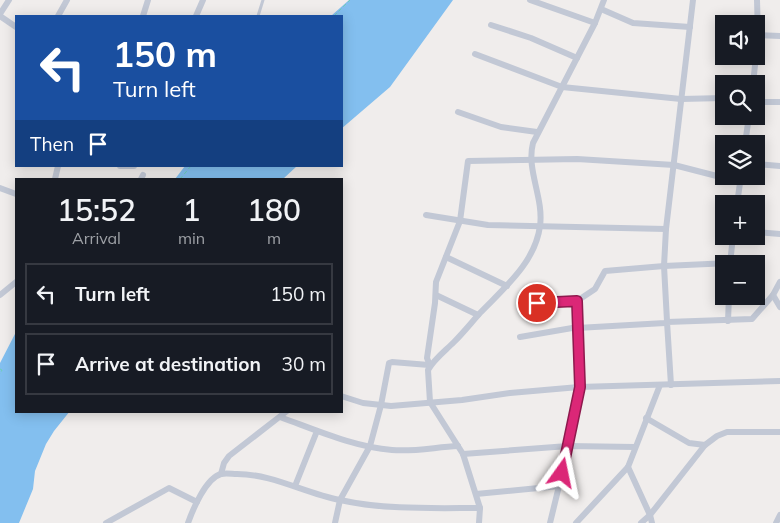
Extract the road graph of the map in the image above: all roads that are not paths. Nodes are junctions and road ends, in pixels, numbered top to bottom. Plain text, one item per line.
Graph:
1 (9, 0) edge
2 (67, 0) edge
3 (148, 0) edge
4 (203, 0) edge
5 (263, 0) edge
6 (530, 0) edge
7 (604, 0) edge
8 (693, 0) edge
9 (757, 0) edge
10 (601, 9) junction
11 (0, 15) edge
12 (59, 15) edge
13 (143, 15) edge
14 (196, 15) edge
15 (258, 15) edge
16 (757, 15) edge
17 (595, 23) junction
18 (491, 25) dead end
19 (15, 26) edge
20 (690, 27) junction
21 (765, 35) edge
22 (780, 36) edge
23 (475, 54) dead end
24 (577, 58) junction
25 (562, 87) junction
26 (715, 98) edge
27 (681, 99) junction
28 (765, 102) edge
29 (780, 102) edge
30 (458, 112) dead end
31 (537, 132) junction
32 (531, 160) junction
33 (674, 165) junction
34 (765, 165) edge
35 (780, 166) edge
36 (715, 174) edge
37 (0, 188) edge
38 (15, 194) edge
39 (426, 215) dead end
40 (460, 221) junction
41 (540, 226) junction
42 (666, 229) junction
43 (765, 233) edge
44 (780, 234) edge
45 (446, 257) junction
46 (715, 264) edge
47 (664, 266) junction
48 (780, 282) edge
49 (15, 283) edge
50 (506, 286) junction
51 (0, 295) edge
52 (436, 295) junction
53 (773, 295) junction
54 (577, 301) junction
55 (537, 303) dead end
56 (729, 305) edge
57 (780, 307) edge
58 (478, 315) junction
59 (728, 321) junction
60 (667, 322) junction
61 (578, 327) junction
62 (520, 337) dead end
63 (430, 365) junction
64 (780, 381) edge
65 (660, 385) junction
66 (671, 385) junction
67 (580, 387) junction
68 (343, 397) edge
69 (430, 402) junction
70 (382, 405) junction
71 (285, 413) edge
72 (280, 417) junction
73 (646, 418) junction
74 (317, 430) junction
75 (780, 432) edge
76 (705, 444) junction
77 (370, 446) junction
78 (458, 446) junction
79 (568, 446) junction
80 (636, 447) junction
81 (463, 454) junction
82 (628, 467) junction
83 (221, 474) junction
84 (295, 486) junction
85 (559, 486) junction
86 (476, 494) junction
87 (340, 500) junction
88 (197, 502) junction
89 (480, 508) junction
90 (650, 515) junction
91 (780, 515) edge
92 (583, 516) junction
93 (106, 523) edge
94 (188, 523) edge
95 (335, 523) edge
96 (479, 523) edge
97 (550, 523) edge
98 (576, 523) edge
99 (586, 523) edge
100 (641, 523) edge
101 (652, 523) edge
102 (776, 523) edge

1 - 11 street
2 - 12 street
3 - 13 street
4 - 14 street
5 - 15 lane
6 - 17 street
7 - 10 street
8 - 20 street
9 - 16 street
10 - 17 street
10 - 20 street
11 - 19 street
17 - 24 street
18 - 24 street
20 - 27 street
21 - 22 street
23 - 25 street
24 - 25 street
25 - 27 street
25 - 31 street
26 - 27 street
27 - 33 street
28 - 29 street
30 - 31 street
31 - 32 street
32 - 33 street
32 - 40 street
32 - 41 street
33 - 36 street
33 - 42 street
34 - 35 street
37 - 38 street
39 - 40 street
40 - 41 street
40 - 45 street
41 - 42 street
41 - 50 street
42 - 47 street
43 - 44 street
45 - 50 street
45 - 52 street
46 - 47 street
47 - 54 street
47 - 60 street
48 - 53 street
49 - 51 street
50 - 58 street
52 - 58 street
52 - 63 street
53 - 57 street
53 - 59 street
54 - 55 street
54 - 61 street
56 - 59 street
58 - 63 street
59 - 60 street
60 - 61 street
60 - 66 street
61 - 62 street
61 - 67 street
63 - 69 street
63 - 70 street
64 - 66 street
65 - 66 street
65 - 67 street
65 - 73 street
67 - 69 street
67 - 79 street
68 - 70 street
69 - 70 street
69 - 78 street
70 - 77 street
71 - 72 street
72 - 74 street
72 - 83 street
73 - 76 street
73 - 80 street
74 - 77 street
74 - 84 street
75 - 76 street
76 - 90 street
77 - 78 street
77 - 87 street
78 - 81 street
79 - 80 street
79 - 81 street
79 - 85 street
80 - 82 street
81 - 86 street
82 - 90 street
82 - 92 street
83 - 84 street
83 - 88 street
84 - 87 street
85 - 86 street
85 - 97 street
86 - 89 street
87 - 89 street
87 - 95 street
88 - 93 street
88 - 94 street
89 - 96 street
90 - 100 street
90 - 101 street
91 - 102 street
92 - 98 street
92 - 99 street

